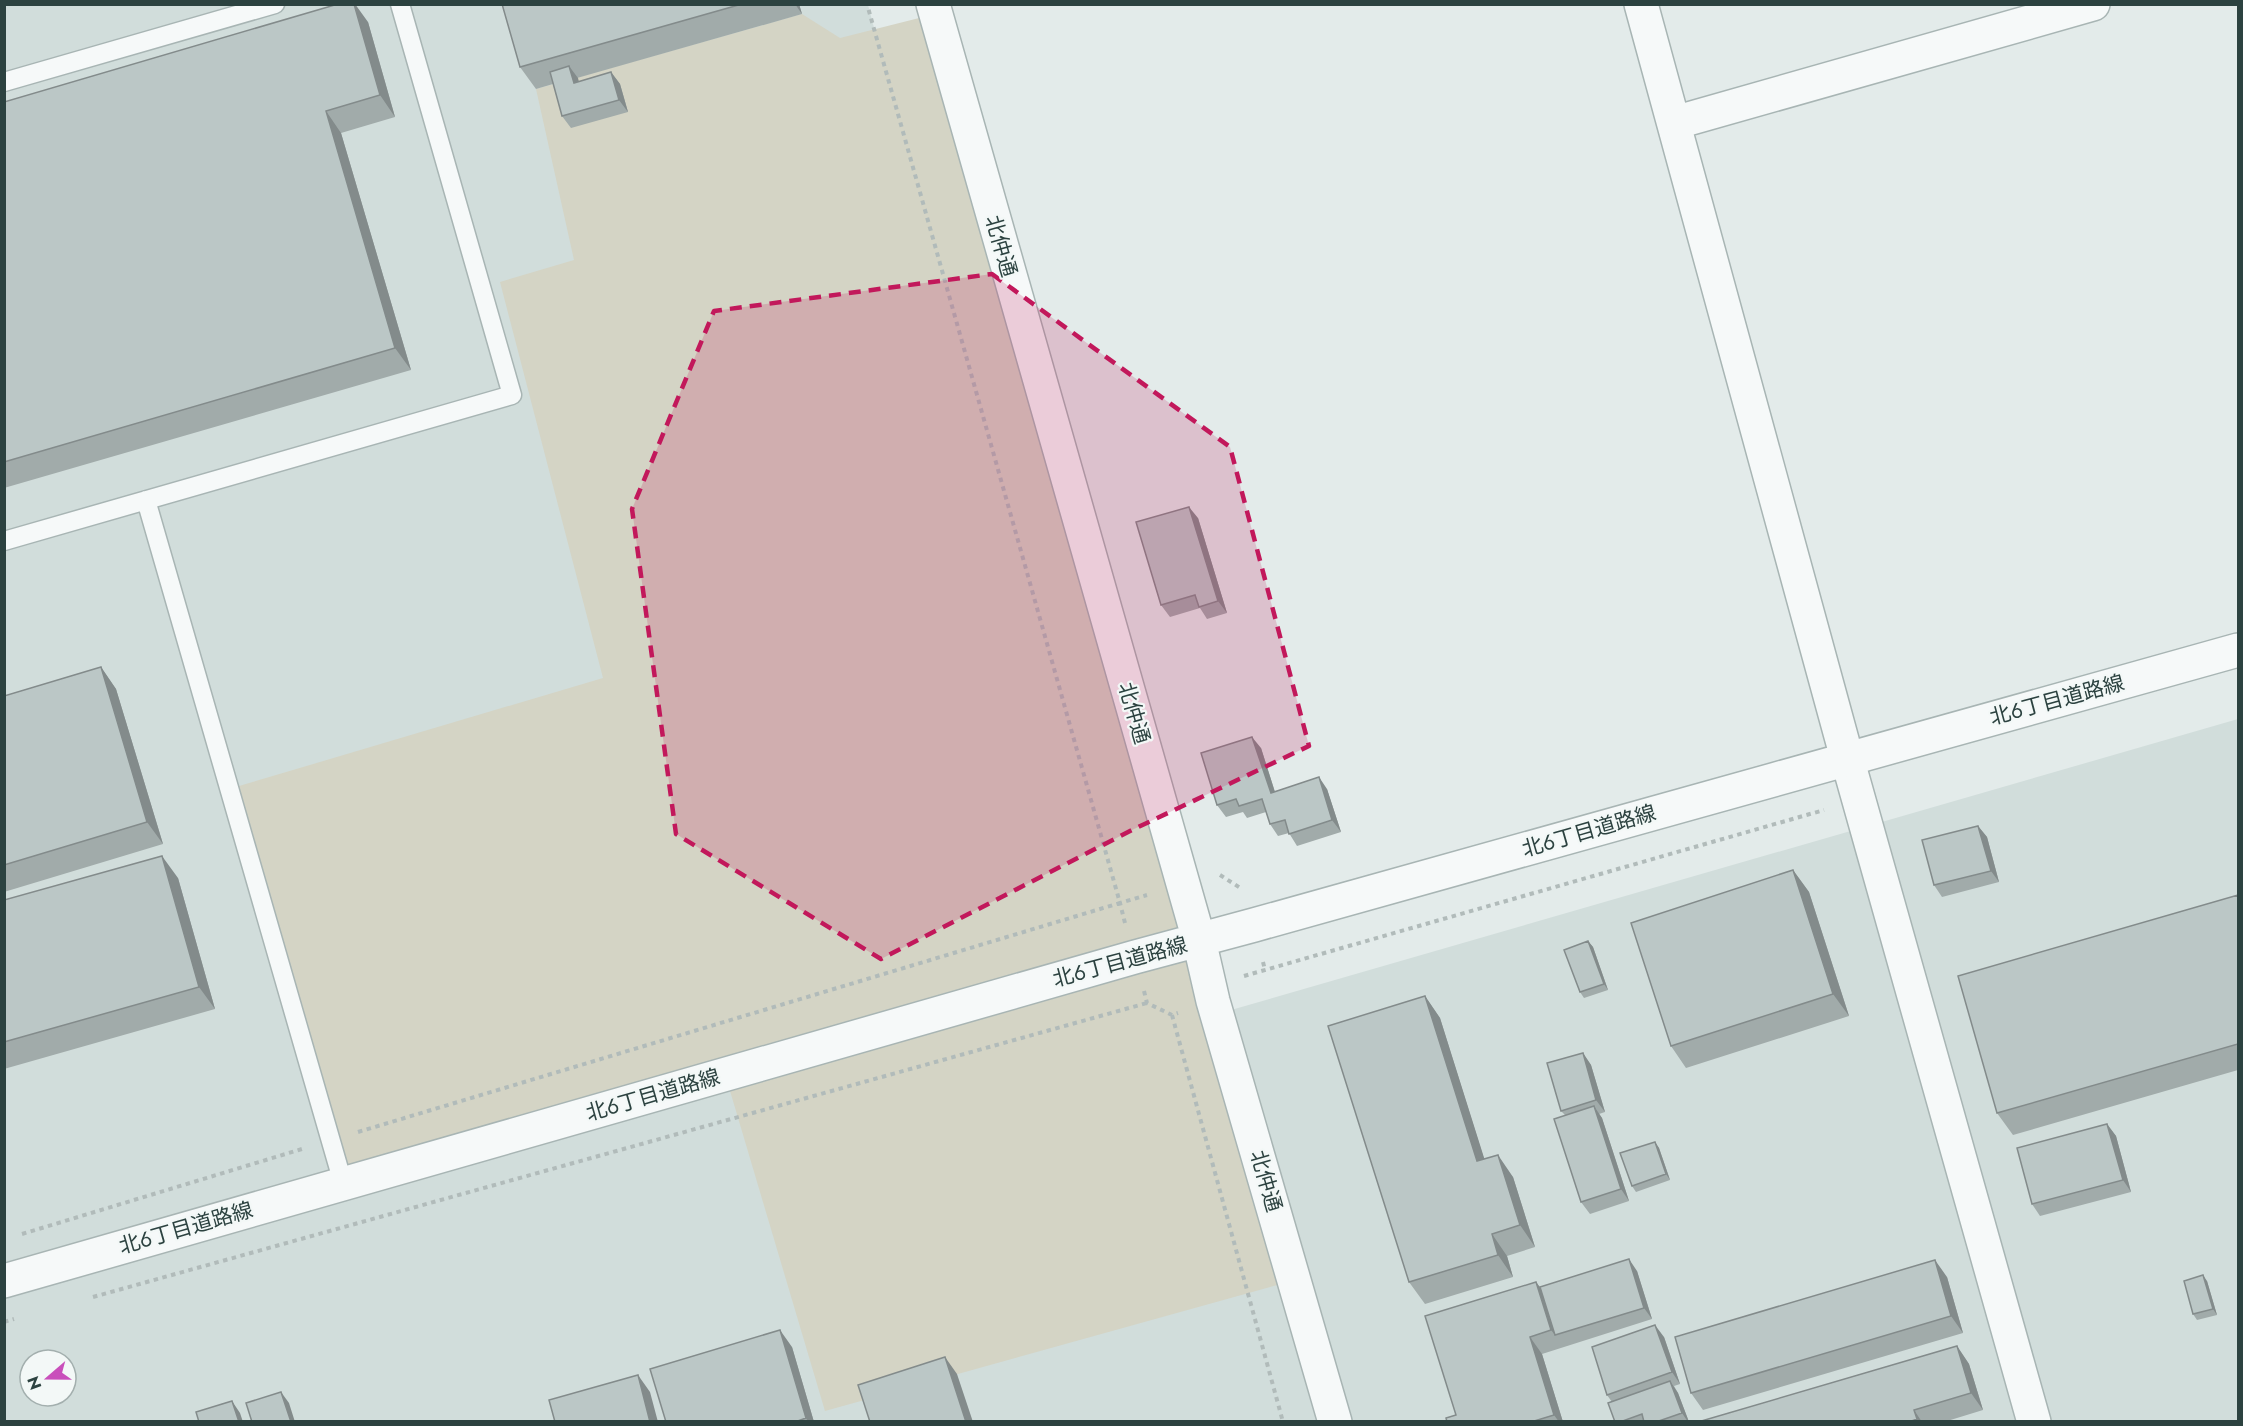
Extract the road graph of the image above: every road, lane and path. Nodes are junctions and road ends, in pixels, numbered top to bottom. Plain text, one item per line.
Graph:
1 (274, 4) edge
2 (400, 4) edge
3 (867, 4) edge
4 (933, 4) edge
5 (1641, 4) edge
6 (2093, 4) edge
7 (4, 82) edge
8 (1674, 123) junction
9 (146, 501) junction
10 (4, 541) edge
11 (2238, 650) edge
12 (1847, 758) junction
13 (1827, 821) dead end
14 (1199, 940) junction
15 (1238, 978) dead end
16 (1147, 1003) dead end
17 (1172, 1015) dead end
18 (331, 1141) junction
19 (343, 1183) junction
20 (16, 1236) dead end
21 (4, 1281) edge
22 (85, 1299) dead end
23 (16, 1319) dead end
24 (4, 1322) edge
25 (1283, 1422) edge
26 (1335, 1422) edge
27 (2034, 1422) edge

1 - 7 lane
2 - 9 lane
3 - 18 path
4 - 14 street, 北仲通
5 - 8 street
6 - 8 street
8 - 12 street
9 - 10 lane
9 - 18 lane
11 - 12 street, 北6丁目道路線
12 - 14 street, 北6丁目道路線
12 - 27 street
13 - 15 path
14 - 19 street, 北6丁目道路線
14 - 26 street, 北仲通
16 - 22 path
17 - 25 path
18 - 19 lane
18 - 20 path
19 - 21 street, 北6丁目道路線
23 - 24 path

